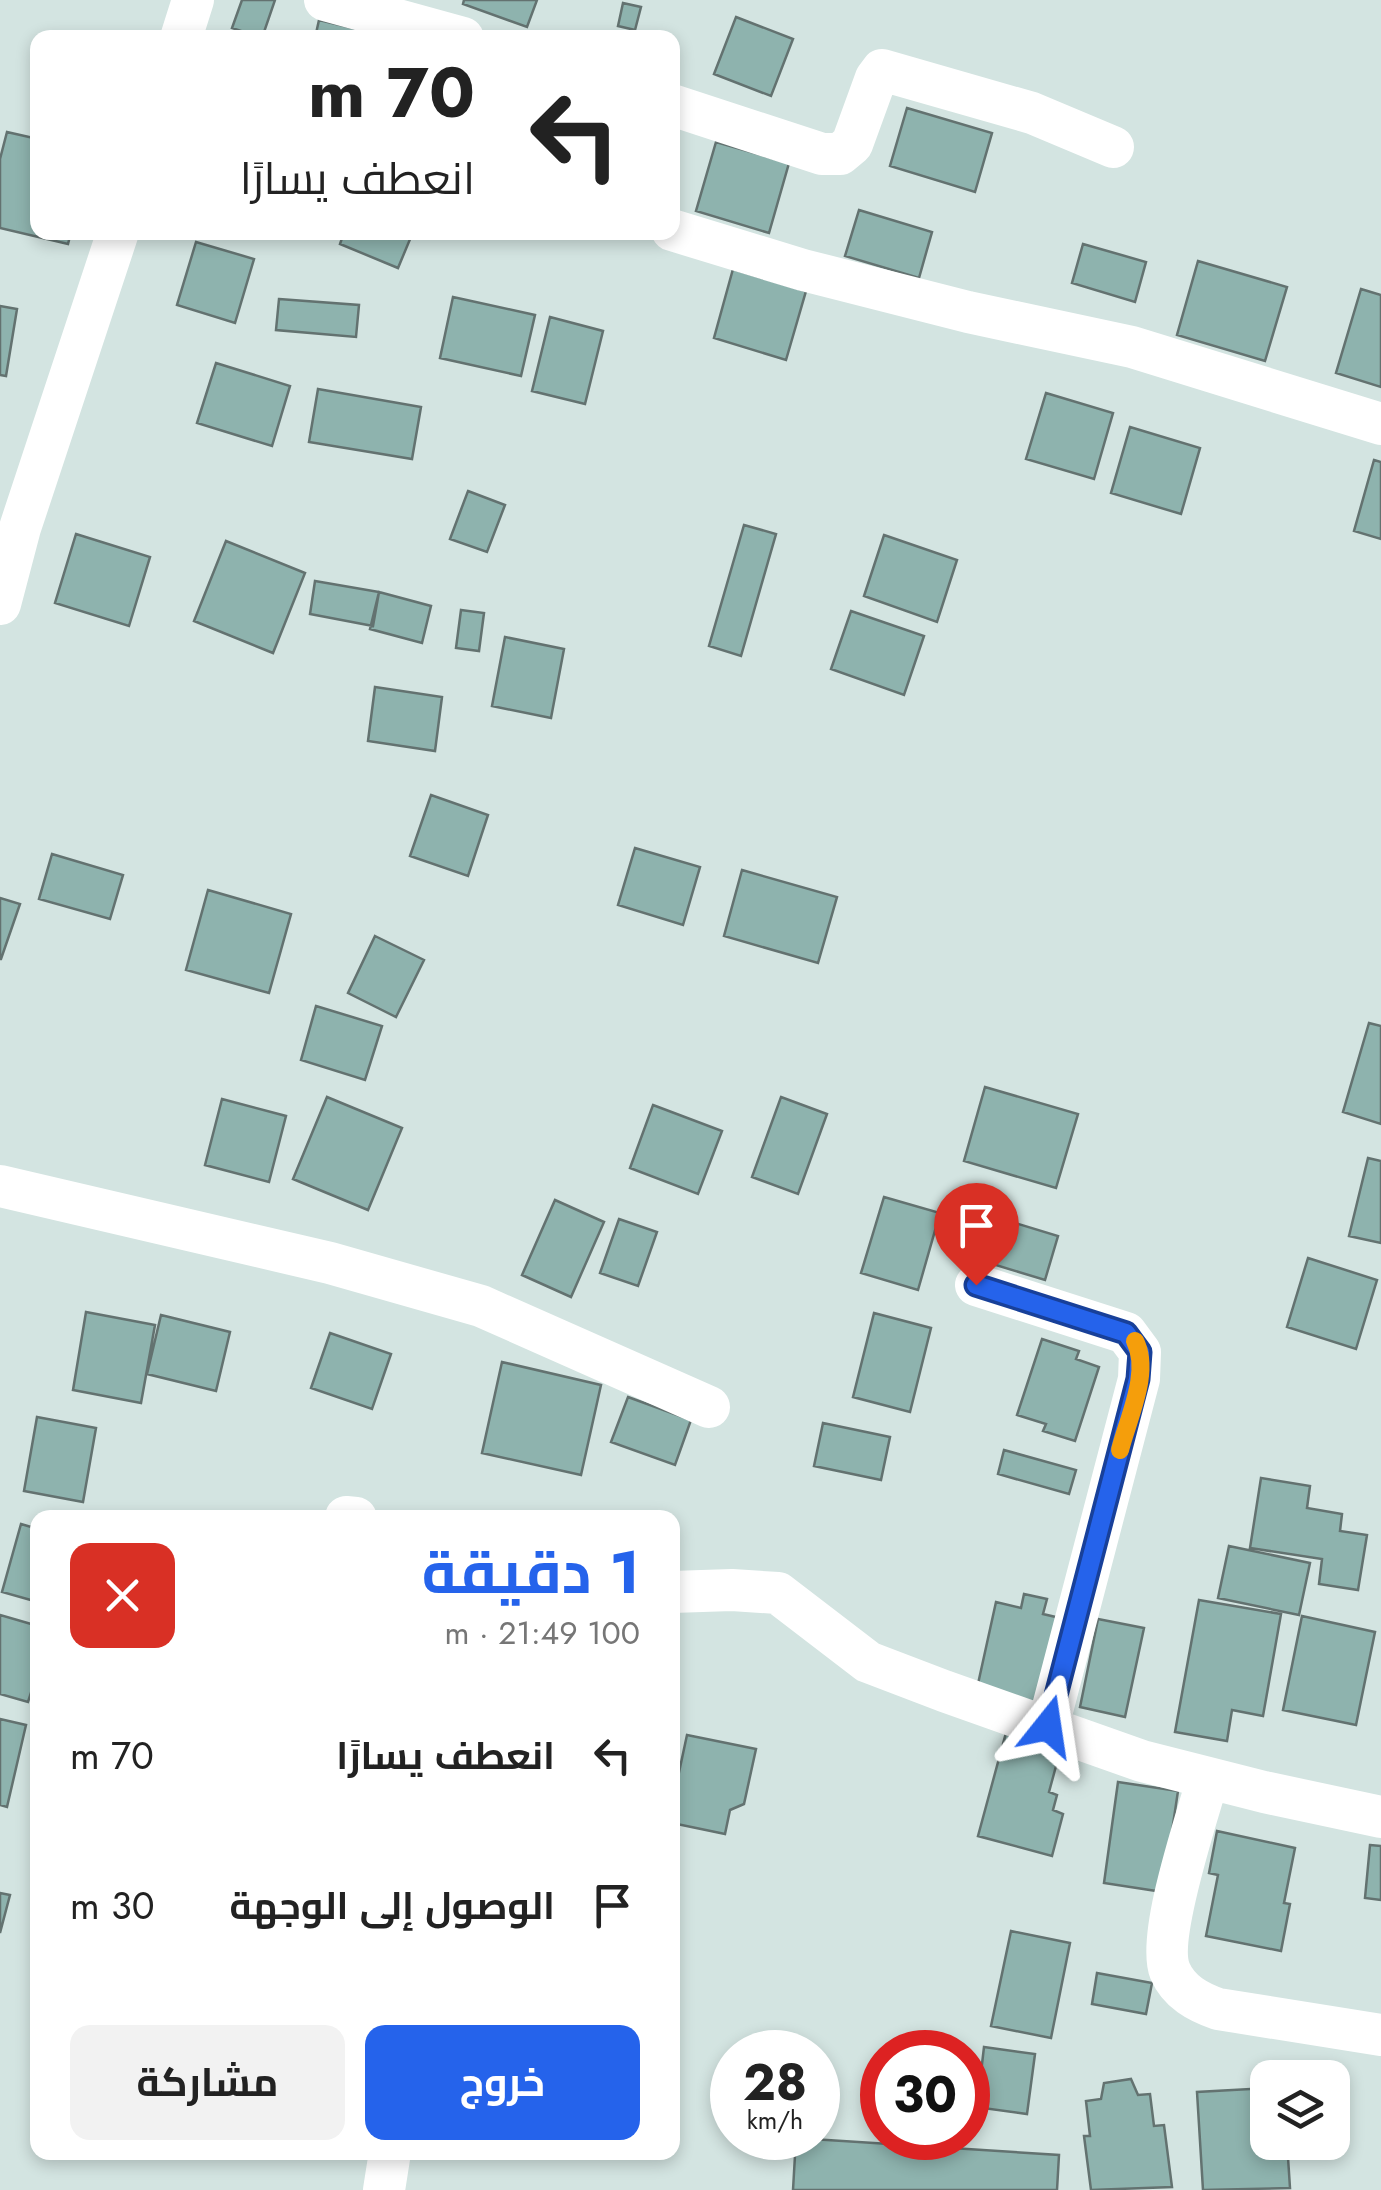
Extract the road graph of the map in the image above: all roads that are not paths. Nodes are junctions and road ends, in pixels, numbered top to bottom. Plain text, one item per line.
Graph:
1 (193, 0) edge
2 (325, 0) edge
3 (184, 30) edge
4 (434, 30) edge
5 (680, 108) edge
6 (1113, 146) dead end
7 (680, 232) edge
8 (115, 240) edge
9 (1381, 424) edge
10 (10, 527) edge
11 (0, 604) edge
12 (0, 1186) edge
13 (976, 1285) dead end
14 (709, 1407) dead end
15 (680, 1592) edge
16 (1048, 1726) junction
17 (1208, 1778) junction
18 (1381, 1817) edge
19 (1381, 2036) edge
20 (389, 2160) edge
21 (384, 2190) edge

1 - 3 street
2 - 4 street
5 - 6 street
7 - 9 street
8 - 10 street
10 - 11 street
12 - 14 street
13 - 16 street
15 - 16 street
16 - 17 street
17 - 18 street
17 - 19 street
20 - 21 street

